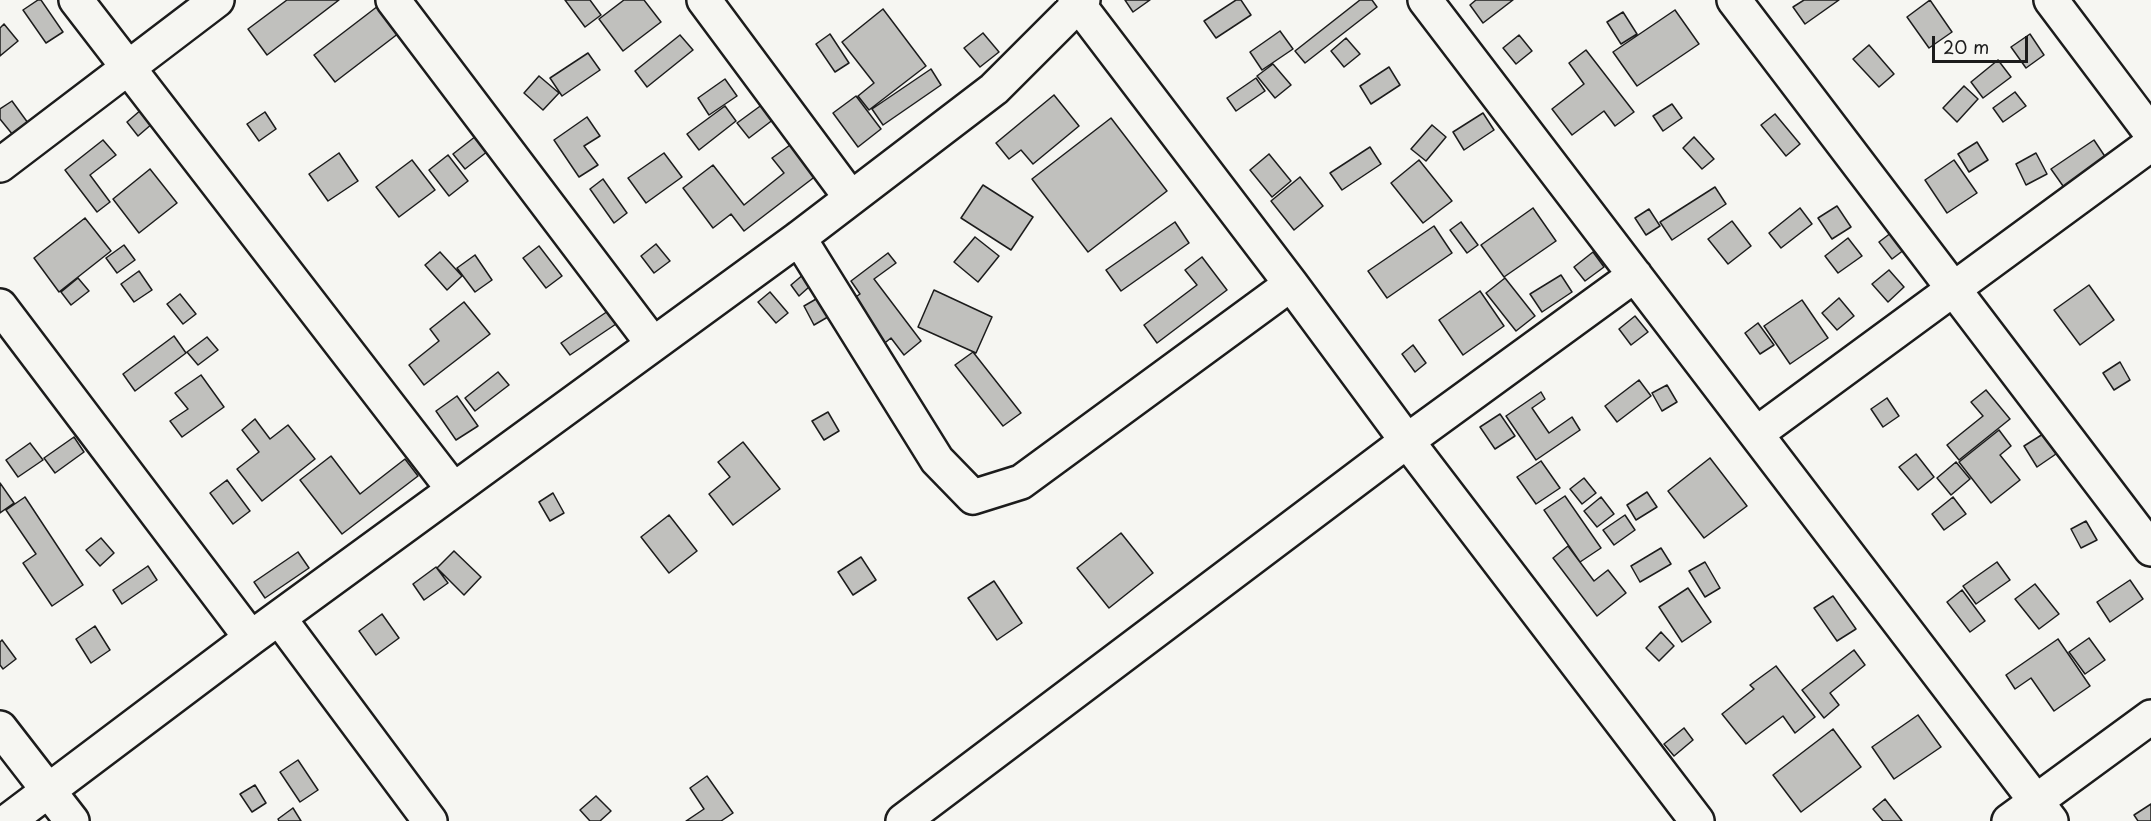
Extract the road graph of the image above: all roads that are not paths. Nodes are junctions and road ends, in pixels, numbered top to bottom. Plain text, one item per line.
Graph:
1 (76, 0) edge
2 (217, 0) edge
3 (393, 0) edge
4 (704, 0) edge
5 (1425, 0) edge
6 (1734, 0) edge
7 (2051, 0) edge
8 (1078, 1) edge
9 (127, 68) junction
10 (2151, 133) edge
11 (2151, 144) edge
12 (0, 165) edge
13 (851, 198) junction
14 (799, 238) junction
15 (1635, 275) junction
16 (1291, 284) junction
17 (1953, 289) junction
18 (0, 306) edge
19 (653, 344) junction
20 (1756, 434) junction
21 (1407, 441) junction
22 (453, 489) junction
23 (2151, 549) edge
24 (279, 618) junction
25 (251, 638) junction
26 (2151, 717) edge
27 (0, 728) edge
28 (49, 791) junction
29 (2043, 811) edge
30 (8, 821) edge
31 (72, 821) edge
32 (430, 821) edge
33 (903, 821) edge
34 (1697, 821) edge
35 (2009, 821) edge

1 - 9 street
2 - 9 street
3 - 19 street
4 - 13 street
5 - 15 street
6 - 17 street
7 - 10 street
8 - 13 street
8 - 16 street
9 - 12 street
9 - 22 street
11 - 17 street
13 - 14 street
14 - 16 street
14 - 19 street
15 - 20 street
15 - 21 street
16 - 21 street
17 - 20 street
17 - 23 street
18 - 25 street
19 - 22 street
20 - 29 street
21 - 33 street
21 - 34 street
22 - 24 street
24 - 25 street
24 - 32 street
25 - 28 street
26 - 29 street
27 - 28 street
28 - 30 street
28 - 31 street
29 - 35 street

